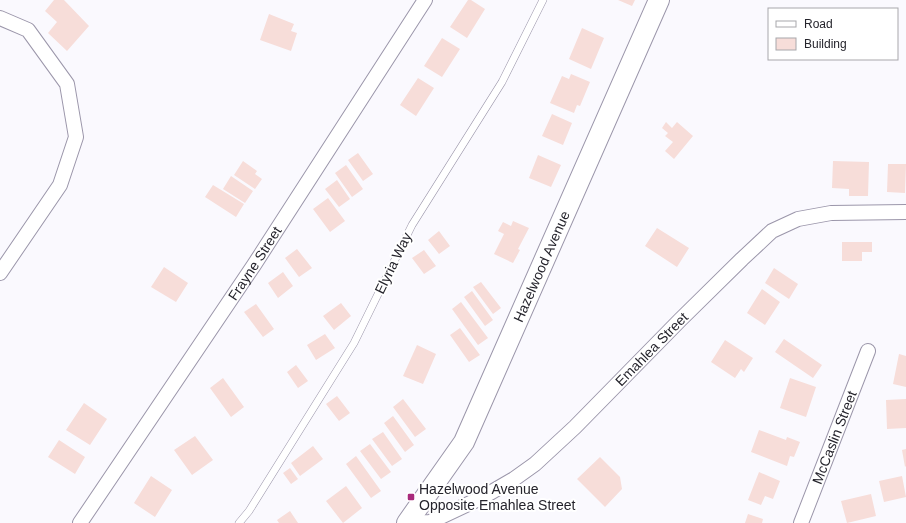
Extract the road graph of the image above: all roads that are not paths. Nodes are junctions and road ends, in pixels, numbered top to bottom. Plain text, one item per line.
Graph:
1 (425, 0) edge
2 (543, 0) edge
3 (659, 0) edge
4 (0, 18) edge
5 (906, 212) edge
6 (0, 273) edge
7 (868, 351) dead end
8 (80, 523) edge
9 (239, 523) edge
10 (407, 523) edge
11 (801, 523) edge

1 - 8 street, Frayne Street
2 - 9 lane, Elyria Way
3 - 10 main road, Hazelwood Avenue
4 - 6 street
5 - 10 street, Emahlea Street
7 - 11 street, McCaslin Street

